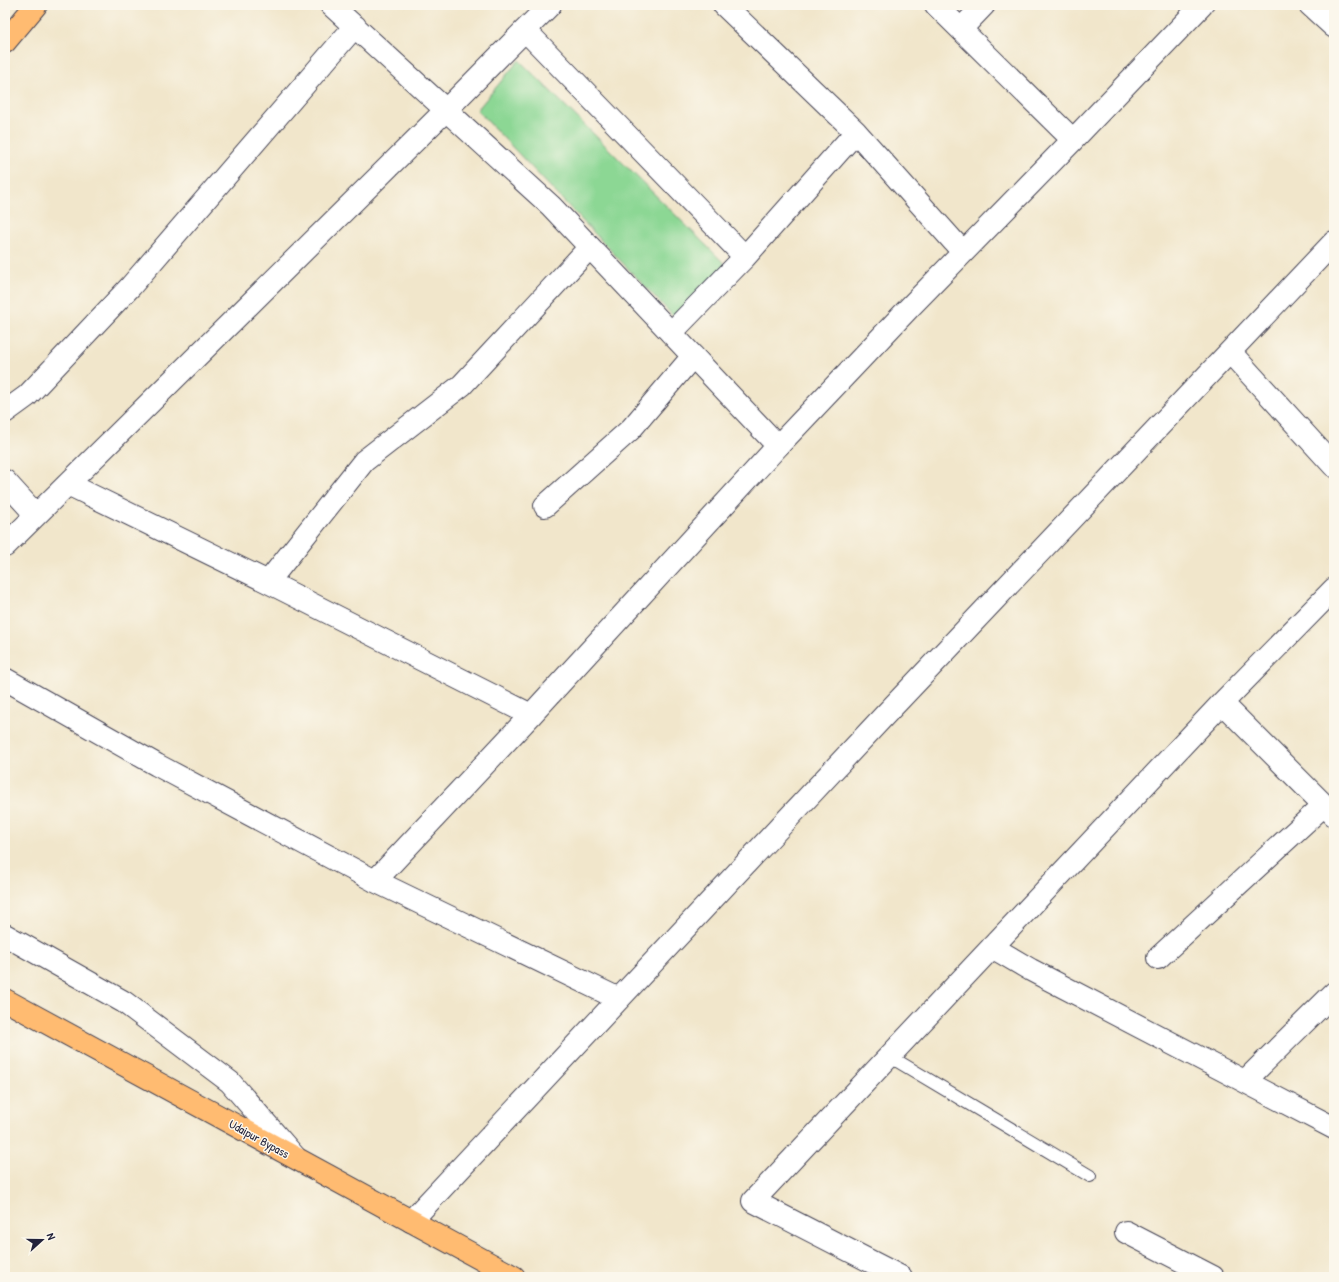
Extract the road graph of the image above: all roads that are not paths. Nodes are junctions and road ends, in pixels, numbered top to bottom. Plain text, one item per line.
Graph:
1 (36, 5) edge
2 (331, 5) edge
3 (550, 5) edge
4 (724, 5) edge
5 (936, 5) edge
6 (984, 5) edge
7 (1202, 5) edge
8 (1310, 5) edge
9 (355, 26) junction
10 (1334, 27) edge
11 (961, 29) junction
12 (525, 30) junction
13 (5, 42) edge
14 (446, 110) junction
15 (856, 132) junction
16 (1073, 140) junction
17 (1334, 242) edge
18 (590, 247) junction
19 (963, 252) junction
20 (744, 257) junction
21 (671, 333) junction
22 (1230, 352) junction
23 (693, 356) junction
24 (5, 412) edge
25 (778, 446) junction
26 (1334, 466) edge
27 (5, 481) edge
28 (68, 484) junction
29 (545, 506) dead end
30 (36, 515) junction
31 (5, 546) edge
32 (268, 582) junction
33 (1334, 589) edge
34 (5, 679) edge
35 (1222, 703) junction
36 (531, 715) junction
37 (1329, 810) edge
38 (375, 881) junction
39 (5, 935) edge
40 (992, 948) junction
41 (1158, 958) dead end
42 (1334, 993) edge
43 (619, 999) junction
44 (10, 1005) edge
45 (889, 1056) junction
46 (1244, 1081) junction
47 (1330, 1120) edge
48 (296, 1159) junction
49 (1090, 1176) dead end
50 (411, 1222) junction
51 (1126, 1232) dead end
52 (514, 1277) edge
53 (901, 1277) edge
54 (1213, 1277) edge

1 - 13 main road
2 - 9 street
3 - 12 street
4 - 15 street
5 - 11 street
6 - 11 street
7 - 16 street
8 - 10 street
9 - 14 street
9 - 24 street
11 - 16 street
12 - 14 street
12 - 20 street
14 - 18 street
14 - 28 street
15 - 19 street
15 - 20 street
16 - 19 street
17 - 22 street
18 - 21 street
18 - 32 street
19 - 25 street
20 - 21 street
21 - 23 street
22 - 26 street
22 - 43 street
23 - 25 street
23 - 29 street
25 - 36 street
27 - 30 street
28 - 30 street
28 - 32 street
30 - 31 street
32 - 36 street
33 - 35 street
34 - 38 street
35 - 37 street
35 - 40 street
36 - 38 street
37 - 41 street
38 - 43 street
39 - 48 street
40 - 45 street
40 - 46 street
42 - 46 street
43 - 50 street
44 - 48 main road, Udaipur Bypass
45 - 49 lane
45 - 53 street
46 - 47 street
48 - 50 main road, Udaipur Bypass
50 - 52 main road, Udaipur Bypass
51 - 54 street

